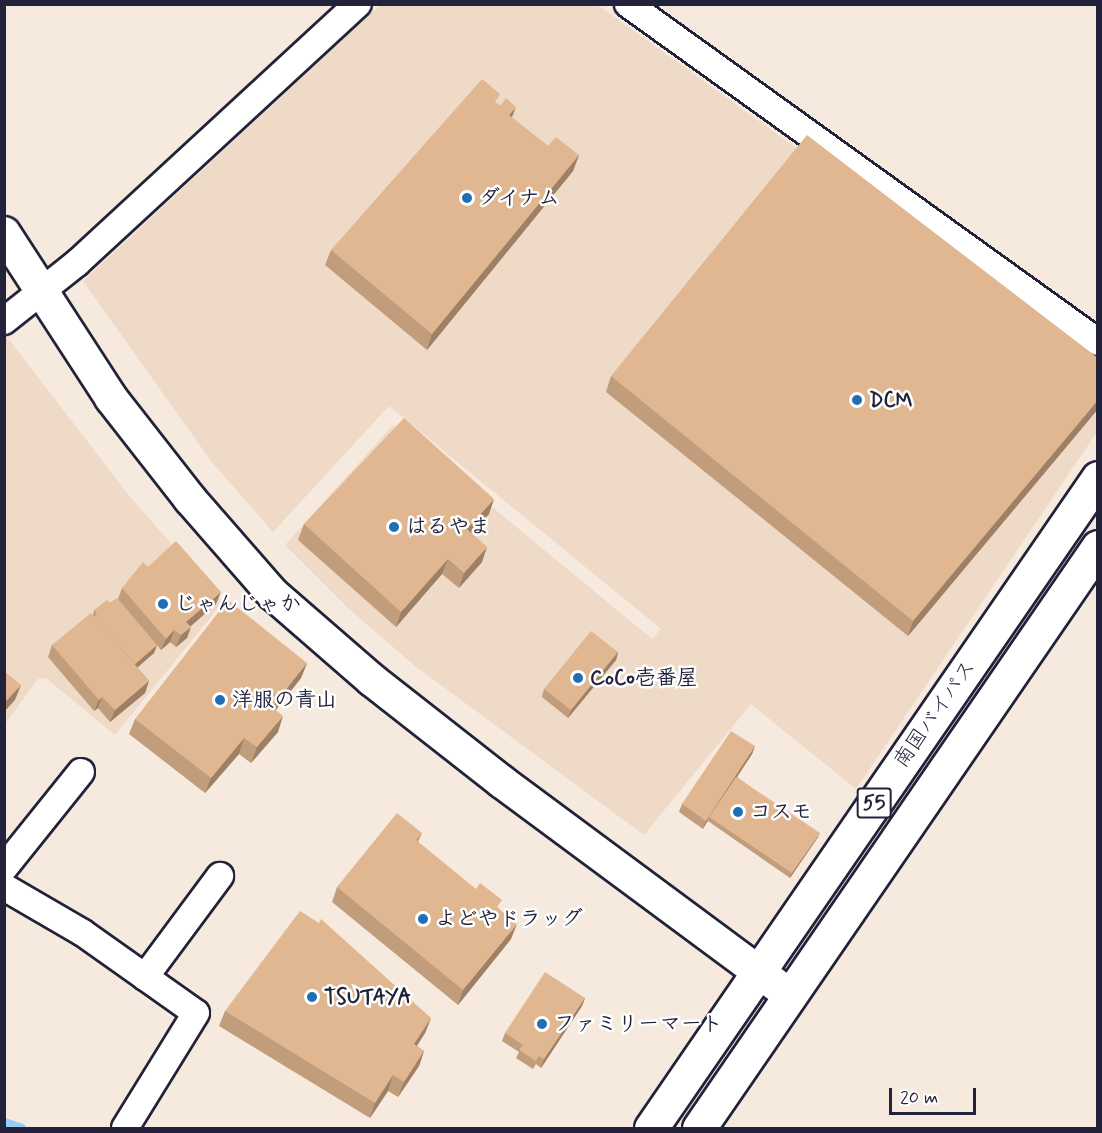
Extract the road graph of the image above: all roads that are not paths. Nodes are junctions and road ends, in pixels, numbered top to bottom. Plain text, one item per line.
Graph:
1 (358, 4) edge
2 (628, 4) edge
3 (4, 233) edge
4 (40, 292) junction
5 (4, 321) edge
6 (1098, 342) edge
7 (1098, 478) edge
8 (1098, 548) edge
9 (81, 772) dead end
10 (4, 868) edge
11 (220, 876) dead end
12 (4, 886) edge
13 (757, 973) junction
14 (145, 977) junction
15 (788, 994) junction
16 (125, 1128) edge
17 (651, 1128) edge
18 (699, 1128) edge

1 - 4 street
2 - 6 street
3 - 4 street
4 - 5 street
4 - 13 street
7 - 13 highway, 南国バイパス / 55
8 - 15 highway, 南国バイパス / 55
9 - 10 street
11 - 14 street
12 - 14 street
13 - 15 street
13 - 17 highway, 南国バイパス / 55
14 - 16 street
15 - 18 highway, 南国バイパス / 55

